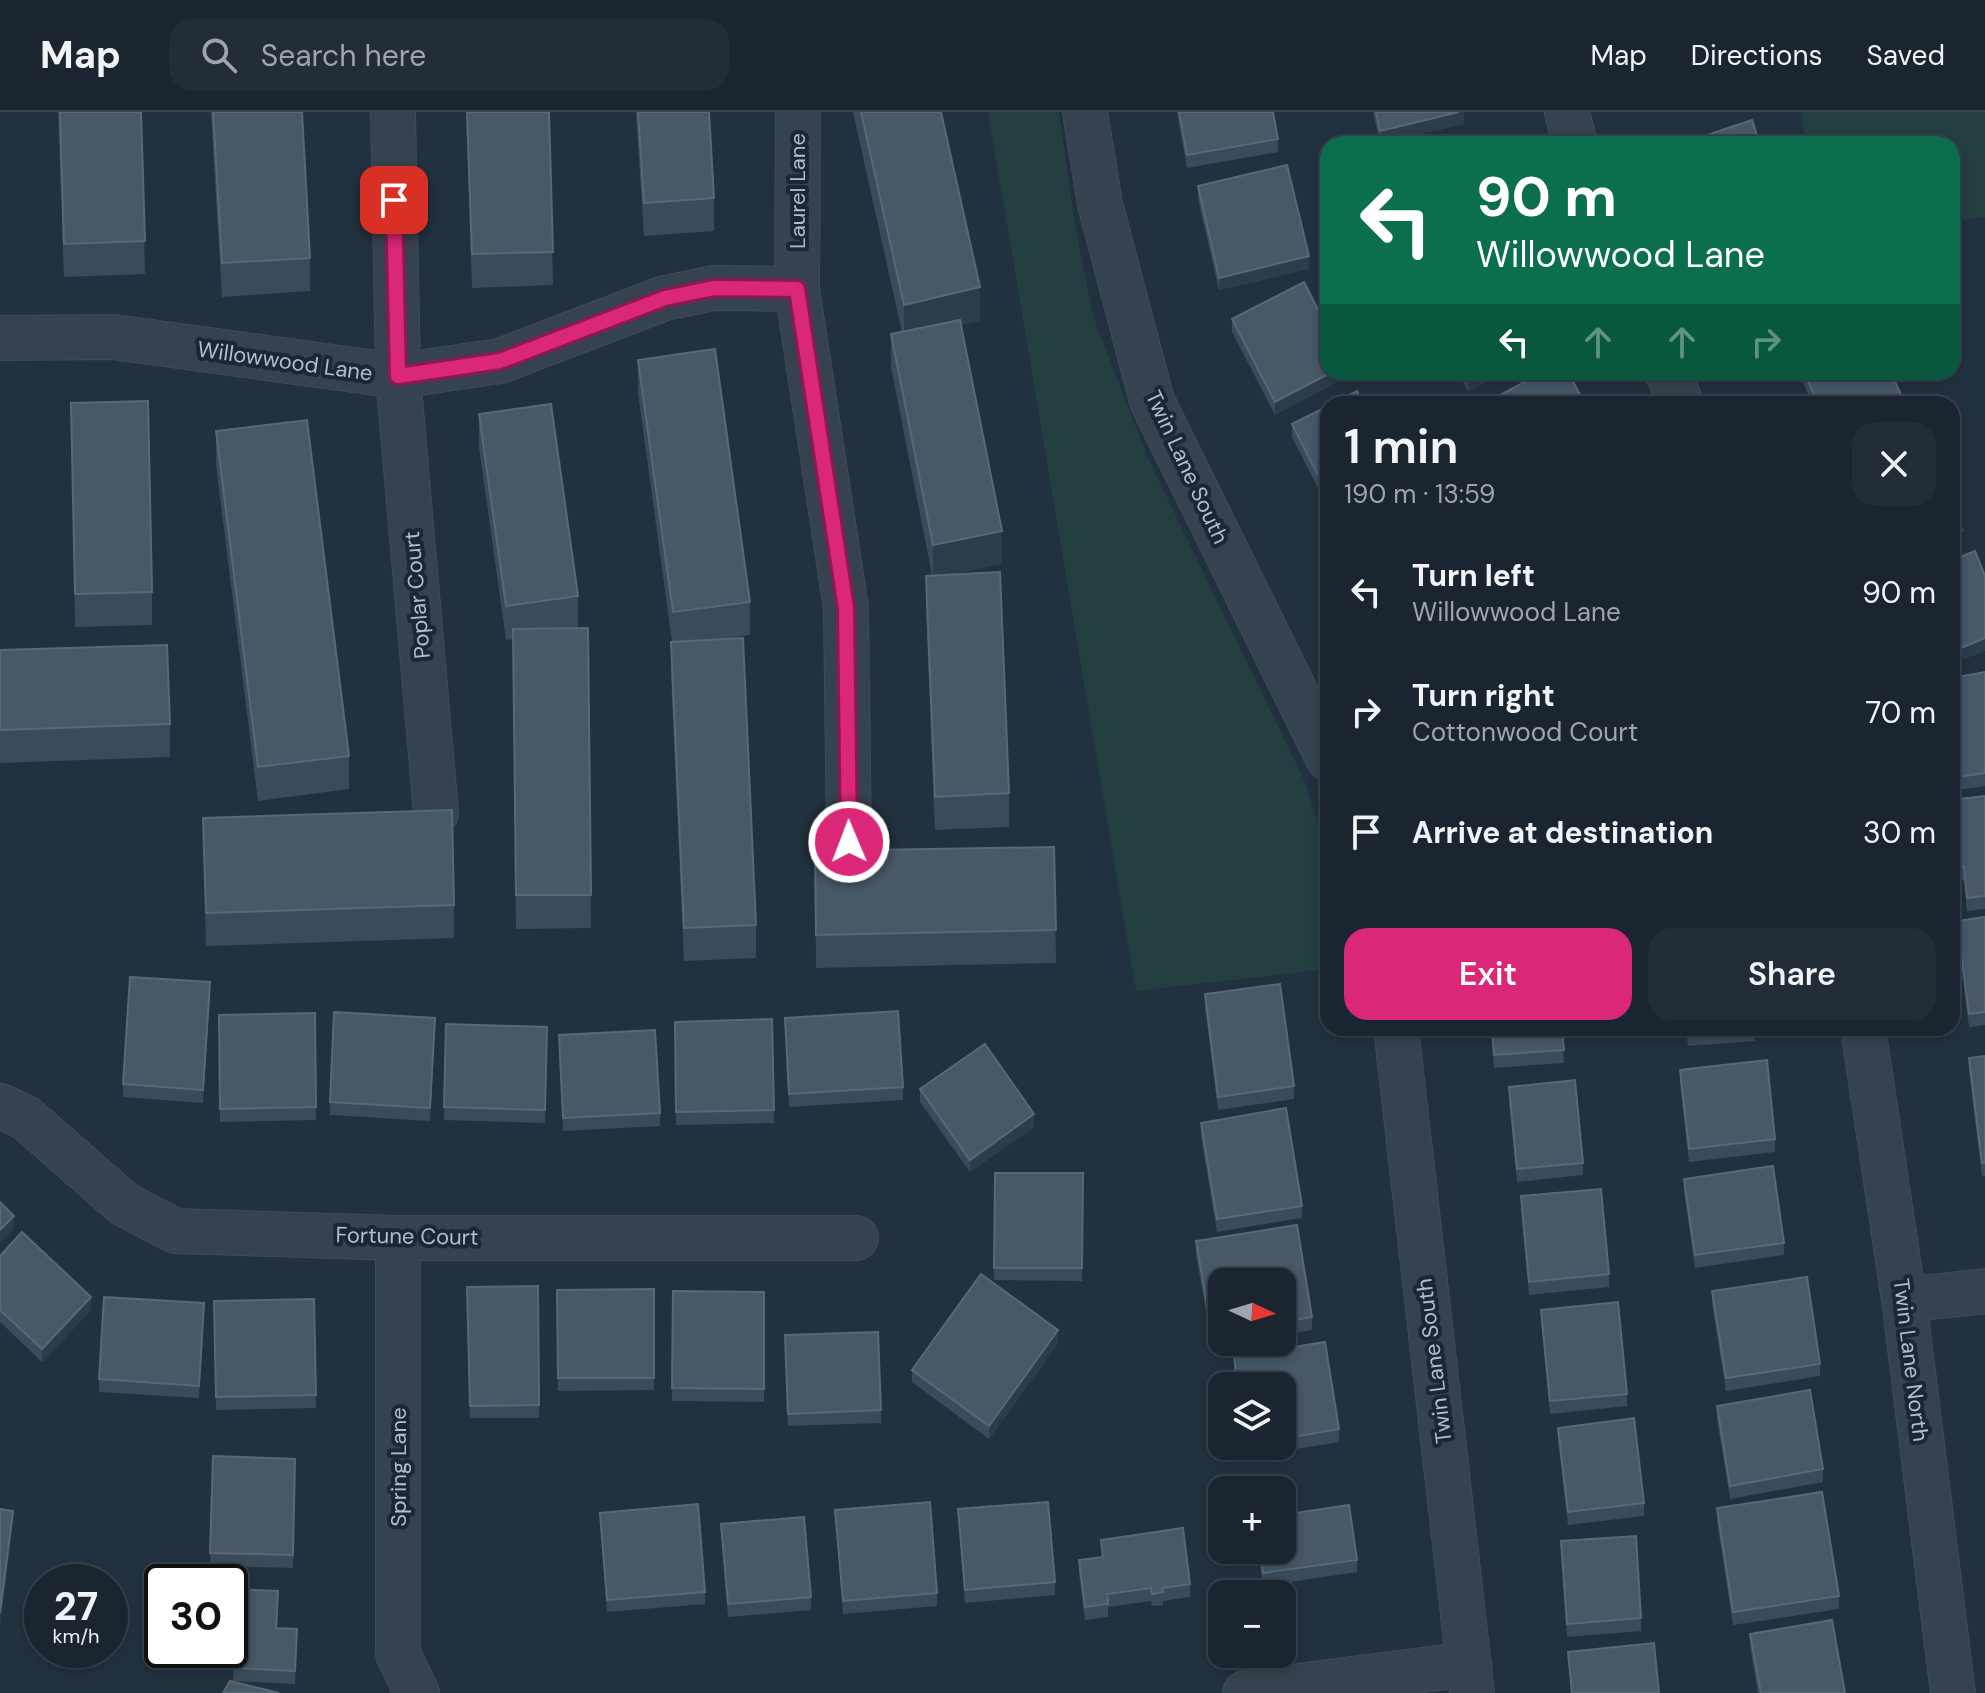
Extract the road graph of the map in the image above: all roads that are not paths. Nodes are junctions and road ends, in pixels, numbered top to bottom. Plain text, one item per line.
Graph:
1 (393, 112) edge
2 (798, 112) edge
3 (1085, 112) edge
4 (1567, 112) edge
5 (1573, 136) edge
6 (797, 289) junction
7 (0, 338) edge
8 (398, 376) junction
9 (1320, 742) edge
10 (436, 813) edge
11 (849, 842) dead end
12 (1397, 1036) edge
13 (1864, 1036) edge
14 (0, 1106) edge
15 (398, 1238) junction
16 (856, 1238) dead end
17 (1985, 1291) edge
18 (1904, 1300) junction
19 (1470, 1679) edge
20 (417, 1693) edge
21 (1245, 1693) edge
22 (1953, 1693) edge

1 - 8 street, Poplar Court
2 - 6 street, Laurel Lane
3 - 9 street, Twin Lane South
4 - 5 street
6 - 8 street, Willowwood Lane
6 - 11 street, Laurel Lane
7 - 8 street, Willowwood Lane
8 - 10 street, Poplar Court
12 - 19 street, Twin Lane South
13 - 18 street, Twin Lane North
14 - 15 street, Fortune Court
15 - 16 street, Fortune Court
15 - 20 street, Spring Lane
17 - 18 street
18 - 22 street, Twin Lane North
19 - 21 street

